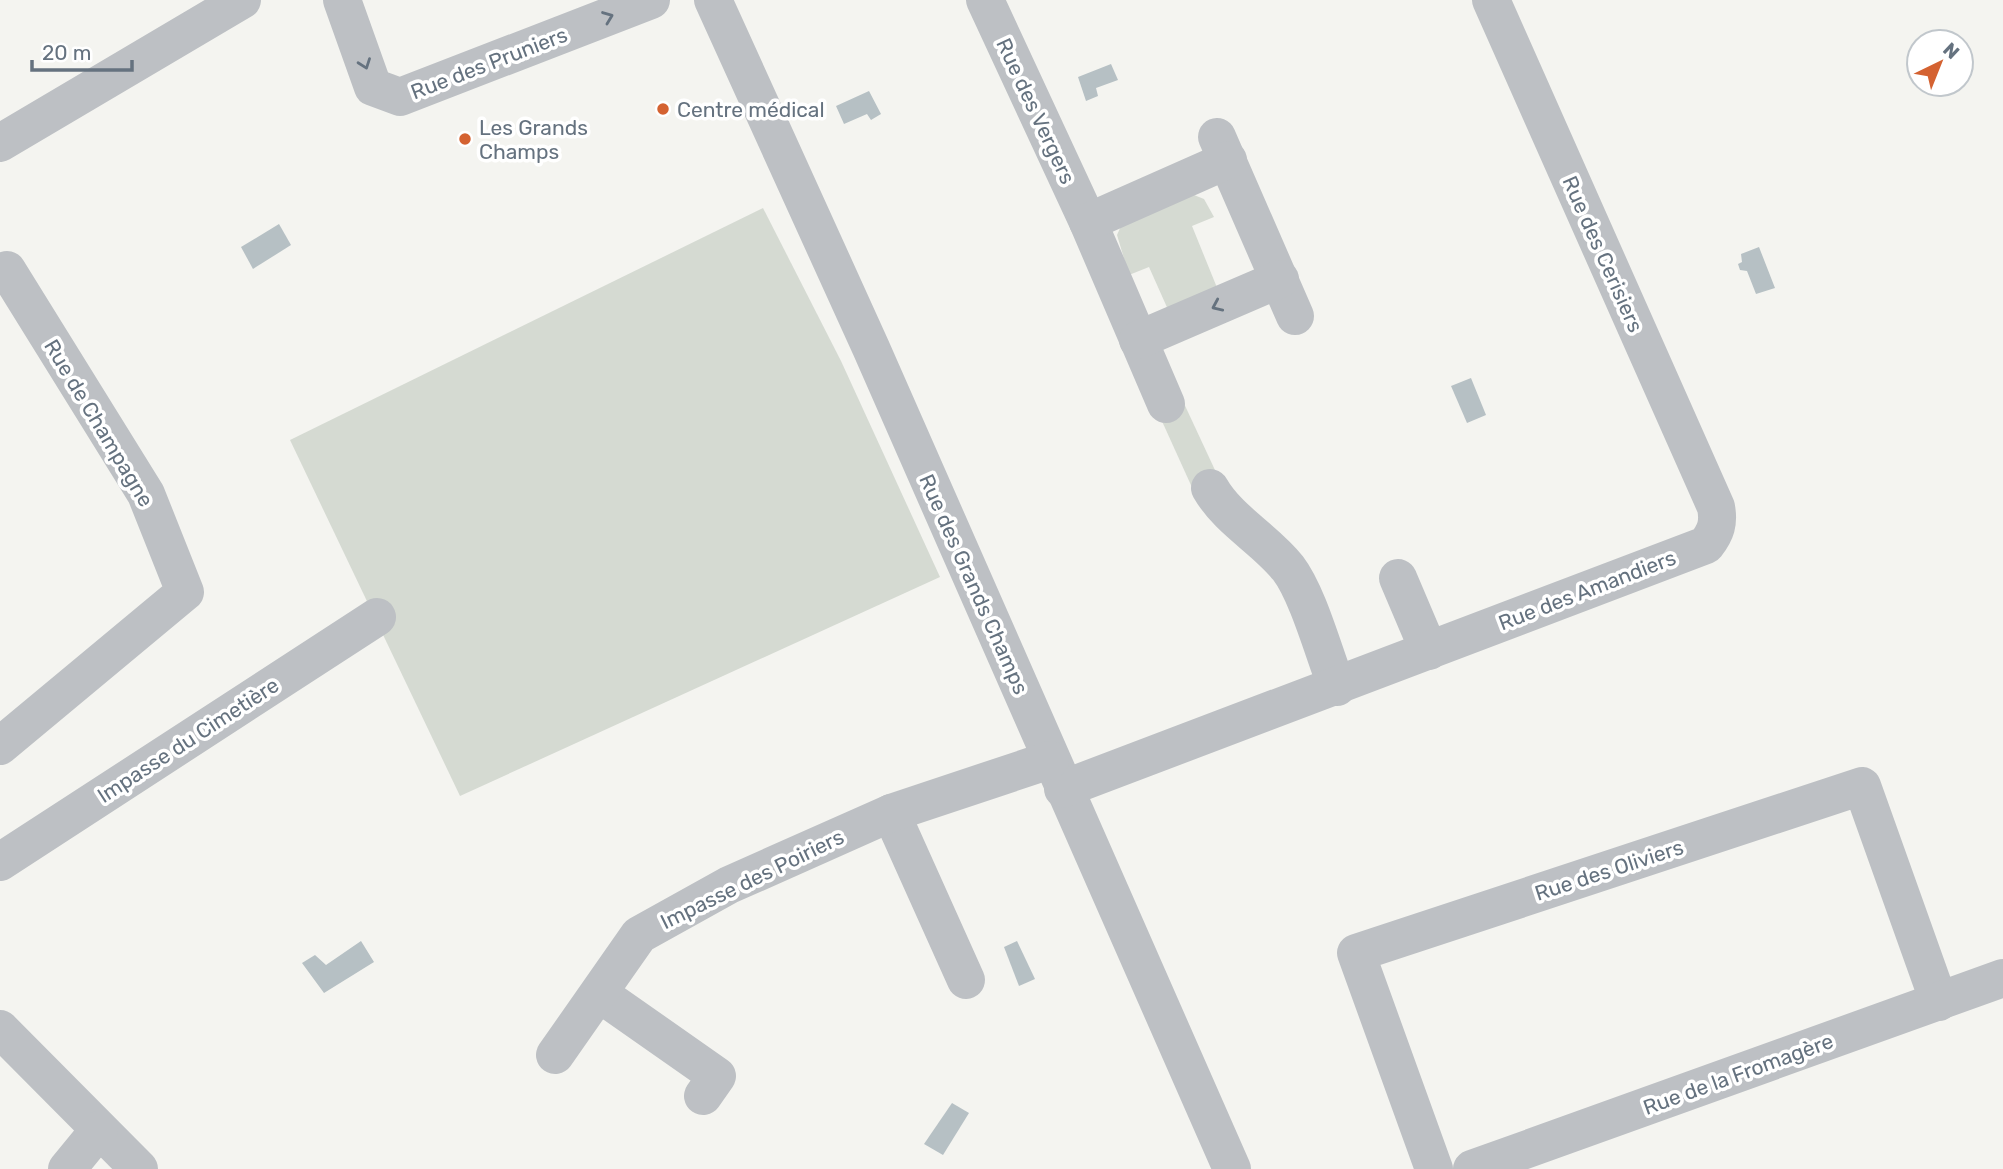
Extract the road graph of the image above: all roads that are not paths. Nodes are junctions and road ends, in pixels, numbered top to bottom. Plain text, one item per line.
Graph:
1 (240, 0) edge
2 (342, 0) edge
3 (651, 0) edge
4 (713, 0) edge
5 (985, 0) edge
6 (1491, 0) edge
7 (0, 143) edge
8 (1088, 222) junction
9 (2, 267) edge
10 (1280, 279) junction
11 (1295, 316) dead end
12 (1138, 340) junction
13 (1166, 404) dead end
14 (1210, 488) dead end
15 (1716, 507) joint
16 (1398, 578) dead end
17 (377, 617) dead end
18 (1429, 651) junction
19 (1337, 687) junction
20 (0, 746) edge
21 (1057, 774) junction
22 (891, 813) junction
23 (0, 862) edge
24 (2003, 978) edge
25 (966, 979) dead end
26 (600, 994) junction
27 (1939, 1002) junction
28 (0, 1029) edge
29 (555, 1055) dead end
30 (703, 1097) dead end
31 (99, 1130) junction
32 (67, 1169) edge
33 (139, 1169) edge
34 (1232, 1169) edge
35 (1434, 1169) edge
36 (1472, 1169) edge

1 - 7 street
2 -> 3 street, Rue des Pruniers
4 - 21 street, Rue des Grands Champs
5 - 8 street, Rue des Vergers
6 - 15 street, Rue des Cerisiers
8 - 10 street
8 - 12 street, Rue des Vergers
9 - 20 street, Rue de Champagne
10 - 11 street
10 -> 12 street
12 - 13 street, Rue des Vergers
14 - 19 street
15 - 18 street, Rue des Amandiers
16 - 18 street
17 - 23 street, Impasse du Cimetière
18 - 19 street, Rue des Amandiers
19 - 21 street, Rue des Amandiers
21 - 22 street, Impasse des Poiriers
21 - 34 street, Rue des Grands Champs
22 - 25 street
22 - 26 street, Impasse des Poiriers
24 - 27 street, Rue de la Fromagère
26 - 29 street, Impasse des Poiriers
26 - 30 street
27 - 35 street, Rue des Oliviers
27 - 36 street, Rue de la Fromagère
28 - 31 street
31 - 32 street
31 - 33 street

